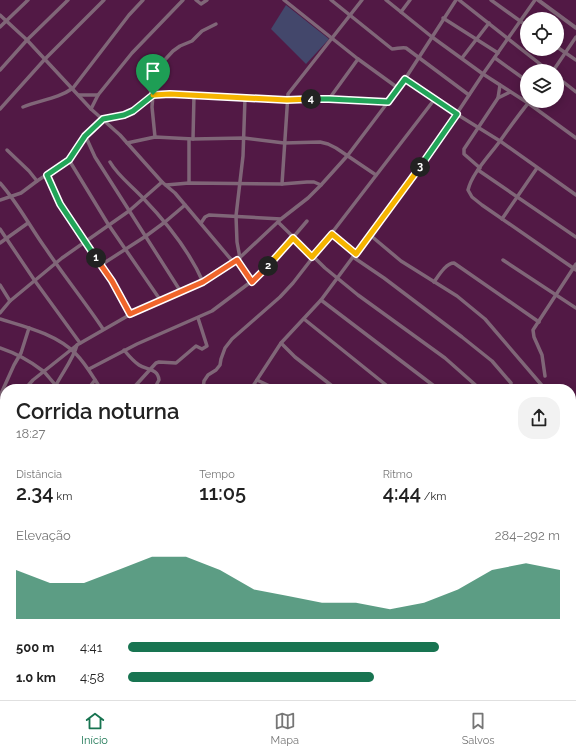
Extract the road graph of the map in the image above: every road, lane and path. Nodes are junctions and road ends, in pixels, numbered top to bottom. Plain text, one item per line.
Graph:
1 (28, 0) edge
2 (68, 0) edge
3 (104, 0) edge
4 (143, 0) edge
5 (182, 0) edge
6 (196, 0) edge
7 (207, 0) edge
8 (284, 0) edge
9 (331, 0) edge
10 (362, 0) edge
11 (386, 0) edge
12 (410, 0) edge
13 (458, 0) edge
14 (491, 0) edge
15 (537, 0) edge
16 (401, 12) junction
17 (528, 12) edge
18 (0, 15) edge
19 (350, 15) junction
20 (443, 18) junction
21 (7, 21) junction
22 (520, 22) joint
23 (489, 23) junction
24 (216, 24) dead end
25 (0, 27) edge
26 (576, 28) edge
27 (432, 36) junction
28 (576, 37) edge
29 (331, 38) junction
30 (508, 38) junction
31 (476, 39) junction
32 (27, 40) junction
33 (498, 53) junction
34 (565, 53) junction
35 (419, 58) junction
36 (462, 58) junction
37 (495, 58) junction
38 (45, 59) junction
39 (358, 59) junction
40 (576, 60) edge
41 (540, 64) edge
42 (558, 64) edge
43 (0, 70) edge
44 (483, 74) junction
45 (520, 76) edge
46 (405, 79) junction
47 (564, 83) edge
48 (500, 85) junction
49 (72, 88) junction
50 (398, 88) junction
51 (510, 92) junction
52 (576, 92) edge
53 (98, 94) junction
54 (79, 95) junction
55 (153, 95) junction
56 (194, 95) junction
57 (469, 95) junction
58 (520, 97) edge
59 (244, 98) junction
60 (498, 98) junction
61 (329, 99) junction
62 (287, 100) junction
63 (434, 100) junction
64 (388, 102) junction
65 (23, 107) dead end
66 (524, 108) edge
67 (537, 108) edge
68 (0, 109) edge
69 (91, 109) junction
70 (457, 114) junction
71 (103, 119) junction
72 (478, 127) junction
73 (85, 136) junction
74 (155, 137) junction
75 (244, 138) junction
76 (576, 138) edge
77 (191, 139) junction
78 (500, 141) junction
79 (127, 143) junction
80 (284, 143) junction
81 (7, 150) dead end
82 (348, 155) junction
83 (69, 160) junction
84 (110, 162) dead end
85 (537, 168) junction
86 (479, 169) junction
87 (47, 175) junction
88 (376, 175) junction
89 (37, 181) junction
90 (162, 182) junction
91 (0, 183) edge
92 (189, 183) junction
93 (180, 184) junction
94 (239, 184) junction
95 (282, 184) junction
96 (166, 185) junction
97 (321, 185) junction
98 (175, 193) junction
99 (576, 195) edge
100 (517, 196) junction
101 (12, 197) junction
102 (144, 198) junction
103 (0, 200) edge
104 (185, 205) junction
105 (129, 211) junction
106 (236, 216) junction
107 (502, 218) junction
108 (281, 219) junction
109 (308, 221) dead end
110 (165, 222) junction
111 (278, 222) junction
112 (28, 223) junction
113 (201, 223) junction
114 (108, 224) junction
115 (0, 229) edge
116 (332, 234) junction
117 (146, 236) junction
118 (370, 236) junction
119 (576, 237) edge
120 (6, 238) junction
121 (293, 238) junction
122 (85, 242) junction
123 (0, 243) edge
124 (125, 249) junction
125 (355, 256) junction
126 (312, 257) junction
127 (237, 260) junction
128 (503, 260) dead end
129 (56, 264) junction
130 (101, 265) junction
131 (575, 267) edge
132 (338, 278) junction
133 (35, 281) junction
134 (203, 282) junction
135 (252, 282) junction
136 (434, 282) junction
137 (0, 285) edge
138 (181, 292) junction
139 (556, 294) junction
140 (321, 300) junction
141 (10, 301) junction
142 (161, 301) junction
143 (576, 308) edge
144 (0, 313) edge
145 (130, 314) junction
146 (198, 318) junction
147 (0, 319) edge
148 (304, 319) junction
149 (539, 322) junction
150 (29, 328) junction
151 (104, 329) junction
152 (282, 343) junction
153 (79, 344) junction
154 (0, 348) edge
155 (71, 349) junction
156 (124, 350) junction
157 (75, 353) junction
158 (19, 356) junction
159 (89, 369) junction
160 (150, 369) junction
161 (44, 372) junction
162 (545, 376) dead end
163 (95, 380) junction
164 (257, 380) junction
165 (511, 383) dead end
166 (5, 384) edge
167 (31, 384) edge
168 (53, 384) edge
169 (57, 384) edge
170 (92, 384) edge
171 (98, 384) edge
172 (137, 384) edge
173 (156, 384) edge
174 (203, 384) edge
175 (254, 384) edge
176 (265, 384) edge
177 (330, 384) edge
178 (385, 384) edge
179 (431, 384) edge
180 (474, 384) edge
181 (541, 384) edge

1 - 21 street
2 - 32 street
3 - 38 street
4 - 49 street
5 - 53 street
6 - 7 street
8 - 29 street
9 - 19 street
10 - 19 street
11 - 16 street
12 - 16 street
13 - 20 street
13 - 23 street
14 - 22 street
15 - 17 street
15 - 26 street
16 - 27 street
18 - 21 street
19 - 29 street
19 - 35 street
20 - 27 street
20 - 31 street
21 - 25 street
21 - 32 street
22 - 30 street
23 - 30 street
23 - 31 street
24 - 55 street
27 - 35 street
27 - 36 street
28 - 34 street
29 - 39 street
29 - 62 street
30 - 33 street
30 - 41 street
31 - 33 street
31 - 36 street
32 - 38 street
32 - 43 street
33 - 37 street
34 - 40 street
34 - 42 street
35 - 46 street
35 - 57 street
36 - 44 street
37 - 44 street
37 - 45 street
38 - 49 street
38 - 68 street
39 - 50 street
39 - 61 street
44 - 48 street
44 - 57 street
46 - 50 street
46 - 63 street
47 - 52 street
48 - 51 street
48 - 60 street
49 - 54 street
49 - 65 street
50 - 64 street
51 - 58 street
51 - 60 street
53 - 54 street
53 - 69 street
54 - 69 street
55 - 56 street
55 - 71 street
55 - 74 street
56 - 59 street
56 - 77 street
57 - 70 street
59 - 62 street
59 - 75 street
60 - 72 street
61 - 62 street
61 - 64 street
62 - 80 street
63 - 70 street
63 - 88 street
64 - 82 street
66 - 78 street
67 - 76 street
69 - 71 street
70 - 72 street
70 - 118 street
71 - 73 street
71 - 79 street
72 - 78 street
72 - 86 street
73 - 83 street
73 - 105 street
74 - 77 street
74 - 79 street
75 - 77 street
75 - 80 street
75 - 94 street
77 - 92 street
78 - 85 street
78 - 86 street
79 - 90 street
80 - 82 street
80 - 95 street
81 - 89 street
82 - 88 street
82 - 97 street
83 - 87 street
83 - 114 street
84 - 102 street
85 - 99 street
85 - 100 street
86 - 100 street
86 - 107 street
87 - 89 street
87 - 122 street
88 - 116 street
89 - 101 street
90 - 96 street
90 - 102 street
91 - 101 street
92 - 93 street
92 - 94 street
93 - 96 street
93 - 98 street
94 - 95 street
94 - 106 street
95 - 97 street
96 - 98 street
97 - 108 street
98 - 104 street
100 - 107 street
100 - 119 street
101 - 103 street
101 - 112 street
102 - 105 street
102 - 110 street
104 - 110 street
104 - 113 street
105 - 114 street
105 - 117 street
106 - 108 street
106 - 113 street
106 - 127 street
107 - 131 street
108 - 111 street
109 - 121 street
110 - 117 street
110 - 134 street
111 - 121 street
111 - 127 street
112 - 120 street
112 - 129 street
113 - 127 street
114 - 122 street
114 - 124 street
115 - 120 street
116 - 125 street
116 - 126 street
117 - 124 street
117 - 138 street
118 - 125 street
118 - 136 street
120 - 123 street
120 - 133 street
121 - 126 street
121 - 135 street
122 - 129 street
122 - 130 street
124 - 130 street
124 - 142 street
125 - 132 street
125 - 165 street
126 - 132 street
126 - 174 street
127 - 134 street
127 - 135 street
128 - 139 street
129 - 133 street
129 - 151 street
130 - 145 street
131 - 139 street
132 - 140 street
132 - 180 street
133 - 141 street
133 - 153 street
134 - 138 street
135 - 146 street
136 - 149 street
136 - 181 street
137 - 141 street
138 - 142 street
139 - 143 street
139 - 149 street
140 - 148 street
140 - 179 street
141 - 144 street
142 - 145 street
145 - 151 street
146 - 156 street
146 - 160 street
147 - 150 street
148 - 152 street
148 - 178 street
149 - 162 street
150 - 155 street
150 - 158 street
151 - 153 street
152 - 164 street
152 - 177 street
153 - 155 street
153 - 157 street
154 - 158 street
155 - 157 street
155 - 161 street
156 - 159 street
156 - 160 street
157 - 159 street
157 - 169 street
158 - 161 street
158 - 166 street
159 - 163 street
160 - 172 street
160 - 173 street
161 - 167 street
161 - 168 street
163 - 170 street
163 - 171 street
164 - 175 street
164 - 176 street

